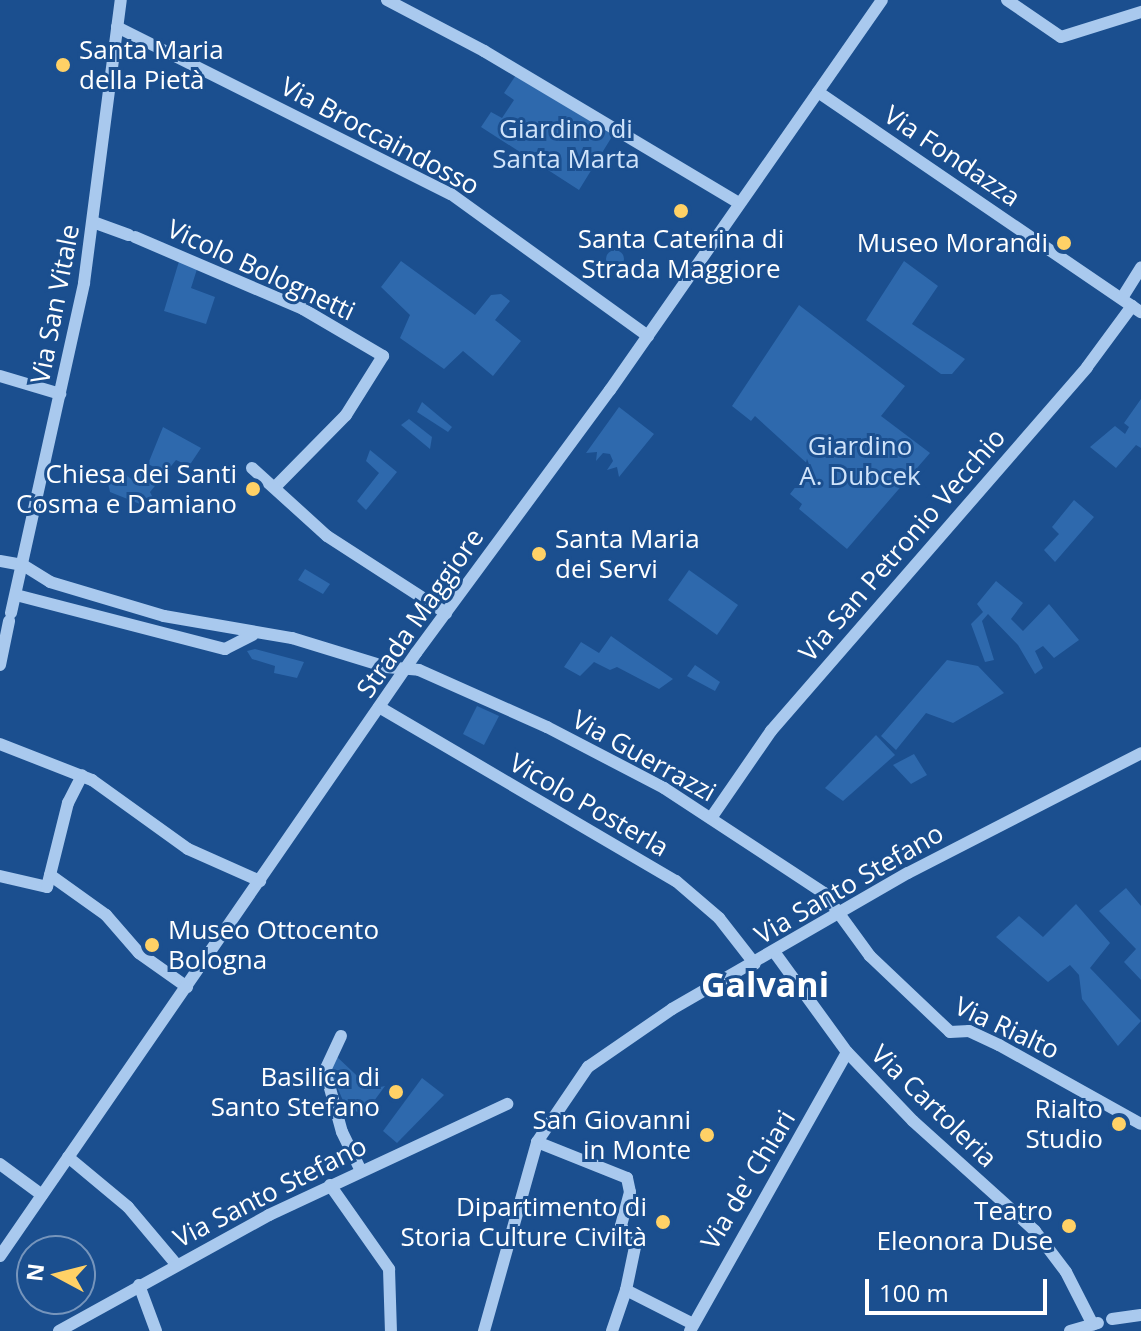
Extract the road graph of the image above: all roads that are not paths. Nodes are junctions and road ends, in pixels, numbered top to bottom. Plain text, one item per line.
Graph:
1 (121, 0) edge
2 (387, 0) edge
3 (882, 0) edge
4 (1007, 0) edge
5 (1141, 12) edge
6 (117, 27) junction
7 (818, 92) junction
8 (739, 203) junction
9 (93, 222) junction
10 (1141, 267) edge
11 (1130, 303) edge
12 (648, 336) junction
13 (0, 376) edge
14 (60, 394) junction
15 (252, 468) dead end
16 (275, 487) junction
17 (0, 561) edge
18 (23, 565) junction
19 (98, 594) junction
20 (16, 595) junction
21 (446, 613) junction
22 (93, 614) junction
23 (253, 635) junction
24 (0, 665) edge
25 (405, 669) junction
26 (379, 707) junction
27 (0, 744) edge
28 (1141, 753) edge
29 (82, 775) junction
30 (711, 818) junction
31 (50, 875) junction
32 (0, 876) edge
33 (260, 881) junction
34 (841, 915) junction
35 (775, 953) junction
36 (755, 964) junction
37 (187, 987) junction
38 (341, 1036) dead end
39 (847, 1052) junction
40 (507, 1104) dead end
41 (1140, 1122) edge
42 (537, 1142) junction
43 (68, 1157) junction
44 (0, 1164) edge
45 (361, 1171) junction
46 (330, 1185) junction
47 (42, 1195) junction
48 (0, 1256) edge
49 (176, 1264) junction
50 (139, 1285) junction
51 (626, 1290) junction
52 (1141, 1315) edge
53 (1102, 1322) junction
54 (691, 1328) edge
55 (59, 1331) edge
56 (156, 1331) edge
57 (391, 1331) edge
58 (484, 1331) edge
59 (612, 1331) edge
60 (1070, 1331) edge

1 - 6 street, Via San Vitale
2 - 8 street
3 - 7 street, Strada Maggiore
4 - 5 street
6 - 9 street, Via San Vitale
6 - 12 street, Via Broccaindosso
7 - 8 street, Strada Maggiore
7 - 11 street, Via Fondazza
8 - 12 street, Strada Maggiore
9 - 14 street, Via San Vitale
9 - 16 street, Vicolo Bolognetti
10 - 11 street, Via San Petronio Vecchio
11 - 30 street, Via San Petronio Vecchio
12 - 21 street, Strada Maggiore
13 - 14 street
14 - 18 street, Via San Vitale
15 - 16 street
16 - 21 street
17 - 18 street, Via Guerrazzi
18 - 19 street, Via Guerrazzi
18 - 20 street, Via San Vitale
19 - 22 street
19 - 23 street, Via Guerrazzi
20 - 22 street
20 - 24 street, Via San Vitale
21 - 25 street, Strada Maggiore
22 - 23 street
23 - 25 street, Via Guerrazzi
25 - 26 street, Strada Maggiore
25 - 30 street, Via Guerrazzi
26 - 33 street, Strada Maggiore
26 - 36 street, Vicolo Posterla
27 - 29 street
28 - 34 street, Via Santo Stefano
29 - 31 street
29 - 33 street
30 - 34 street, Via Guerrazzi
31 - 32 street
31 - 37 street
33 - 37 street, Strada Maggiore
34 - 35 street, Via Santo Stefano
34 - 41 street, Via Rialto
35 - 36 street, Via Santo Stefano
35 - 39 street, Via Cartoleria
36 - 42 street, Via Santo Stefano
37 - 43 street, Strada Maggiore
38 - 45 street
39 - 53 street, Via Cartoleria
39 - 54 street, Via de' Chiari
40 - 45 street, Via Santo Stefano
42 - 51 street
42 - 58 street
43 - 47 street, Strada Maggiore
43 - 49 street
44 - 47 street
45 - 46 street, Via Santo Stefano
46 - 49 street, Via Santo Stefano
46 - 57 street
47 - 48 street, Strada Maggiore
49 - 50 street, Via Santo Stefano
50 - 55 street, Via Santo Stefano
50 - 56 street
51 - 54 street
51 - 59 street
52 - 53 street
53 - 60 street

